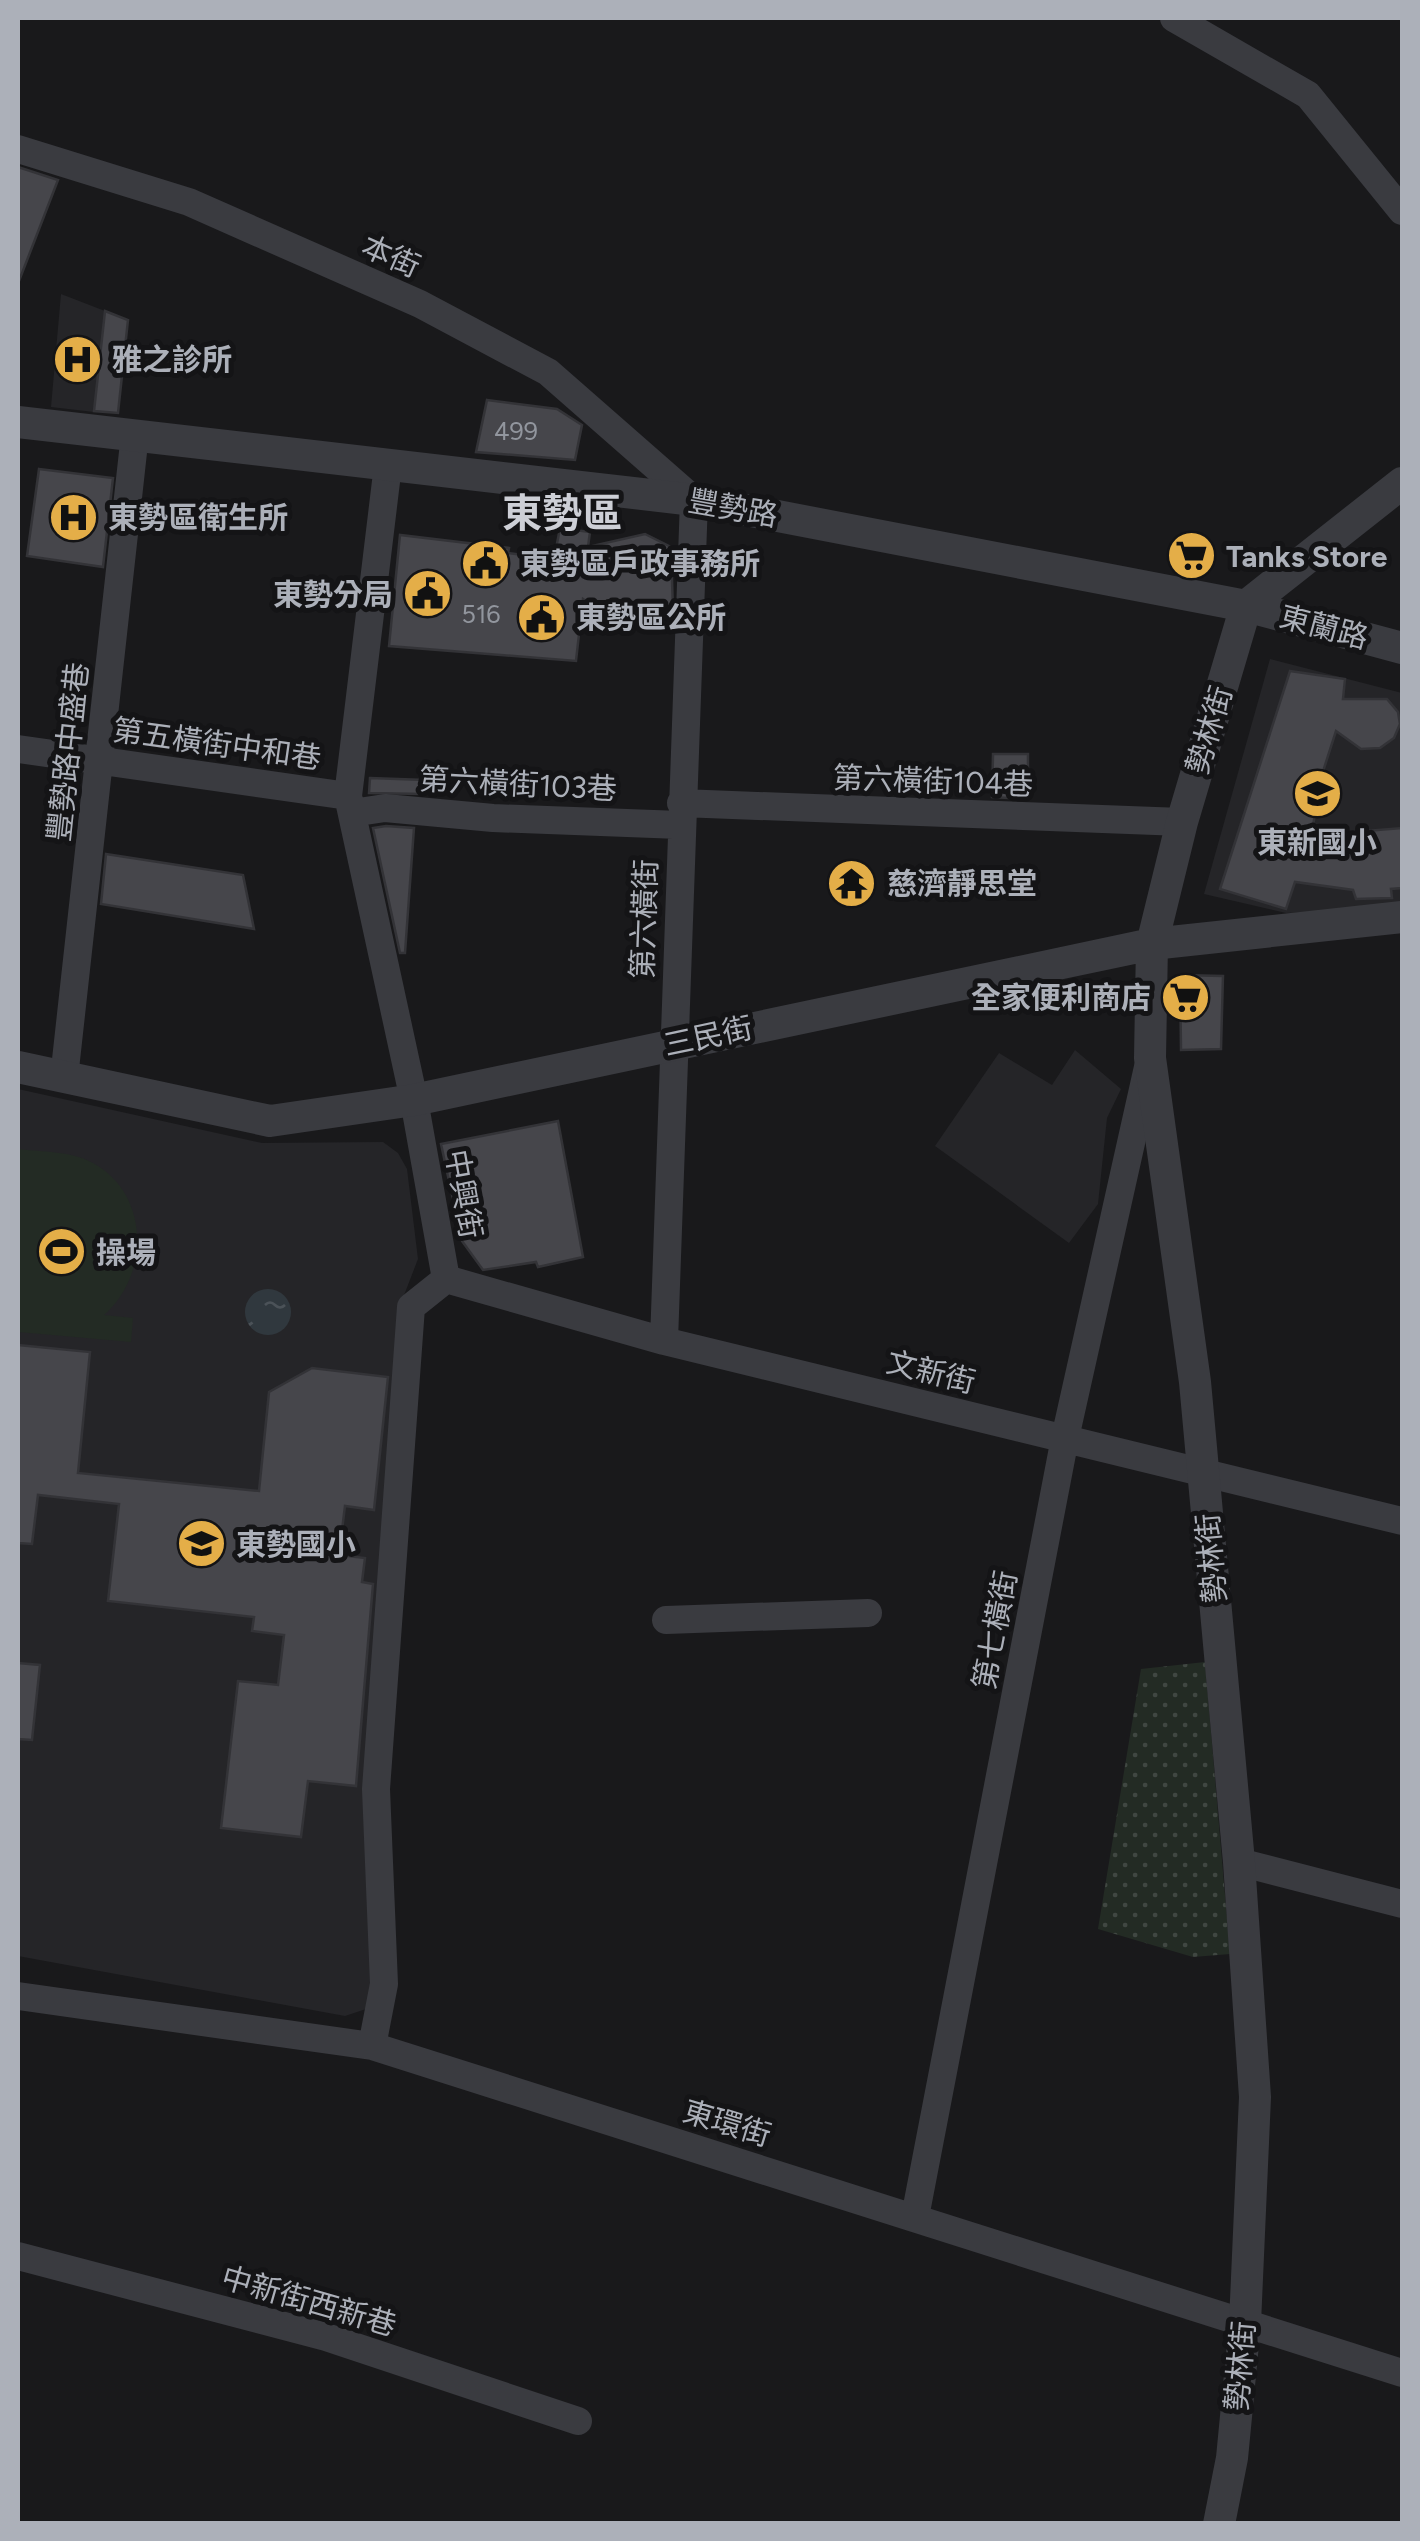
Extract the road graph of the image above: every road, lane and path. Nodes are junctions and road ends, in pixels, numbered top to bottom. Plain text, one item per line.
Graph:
1 (1174, 18) edge
2 (18, 148) edge
3 (1402, 211) edge
4 (18, 422) edge
5 (135, 434) junction
6 (388, 465) junction
7 (1402, 482) edge
8 (694, 500) junction
9 (1246, 606) junction
10 (1402, 648) edge
11 (18, 749) edge
12 (100, 760) junction
13 (350, 805) junction
14 (681, 814) junction
15 (1182, 822) junction
16 (1402, 917) edge
17 (1152, 944) junction
18 (671, 1044) junction
19 (1150, 1058) junction
20 (18, 1067) edge
21 (64, 1078) junction
22 (414, 1100) junction
23 (446, 1278) junction
24 (664, 1341) junction
25 (1066, 1438) junction
26 (1203, 1474) junction
27 (1402, 1521) edge
28 (868, 1613) dead end
29 (666, 1620) dead end
30 (1240, 1862) junction
31 (1402, 1904) edge
32 (18, 1996) edge
33 (372, 2046) junction
34 (915, 2216) junction
35 (18, 2256) edge
36 (1245, 2322) junction
37 (1402, 2373) edge
38 (578, 2421) dead end
39 (1219, 2524) edge

1 - 3 street
2 - 8 street, 本街
4 - 5 street, 豐勢路
5 - 6 street, 豐勢路
5 - 12 street, 豐勢路中盛巷
6 - 8 street, 豐勢路
6 - 13 street, 中興街
7 - 9 street
8 - 9 street, 豐勢路
8 - 14 street, 第六橫街
9 - 10 street, 東蘭路
9 - 15 street, 勢林街
11 - 12 street, 第五橫街中和巷
12 - 13 street, 第五橫街中和巷
12 - 21 street, 豐勢路中盛巷
13 - 14 street, 第六橫街103巷
13 - 22 street, 中興街
14 - 15 street, 第六橫街104巷
14 - 18 street, 第六橫街
15 - 17 street, 勢林街
16 - 17 street, 三民街
17 - 18 street, 三民街
17 - 19 street, 勢林街
18 - 22 street, 三民街
18 - 24 street, 第六橫街
19 - 25 street, 第七橫街
19 - 26 street, 勢林街
20 - 21 street, 三民街
21 - 22 street, 三民街
22 - 23 street, 中興街
23 - 24 street, 文新街
23 - 33 street, 中興街
24 - 25 street, 文新街
25 - 26 street, 文新街
25 - 34 street, 第七橫街
26 - 27 street, 文新街
26 - 30 street, 勢林街
28 - 29 street
30 - 31 street
30 - 36 street, 勢林街
32 - 33 street, 東環街
33 - 34 street, 東環街
34 - 36 street, 東環街
35 - 38 street, 中新街西新巷
36 - 37 street, 東環街
36 - 39 street, 勢林街

